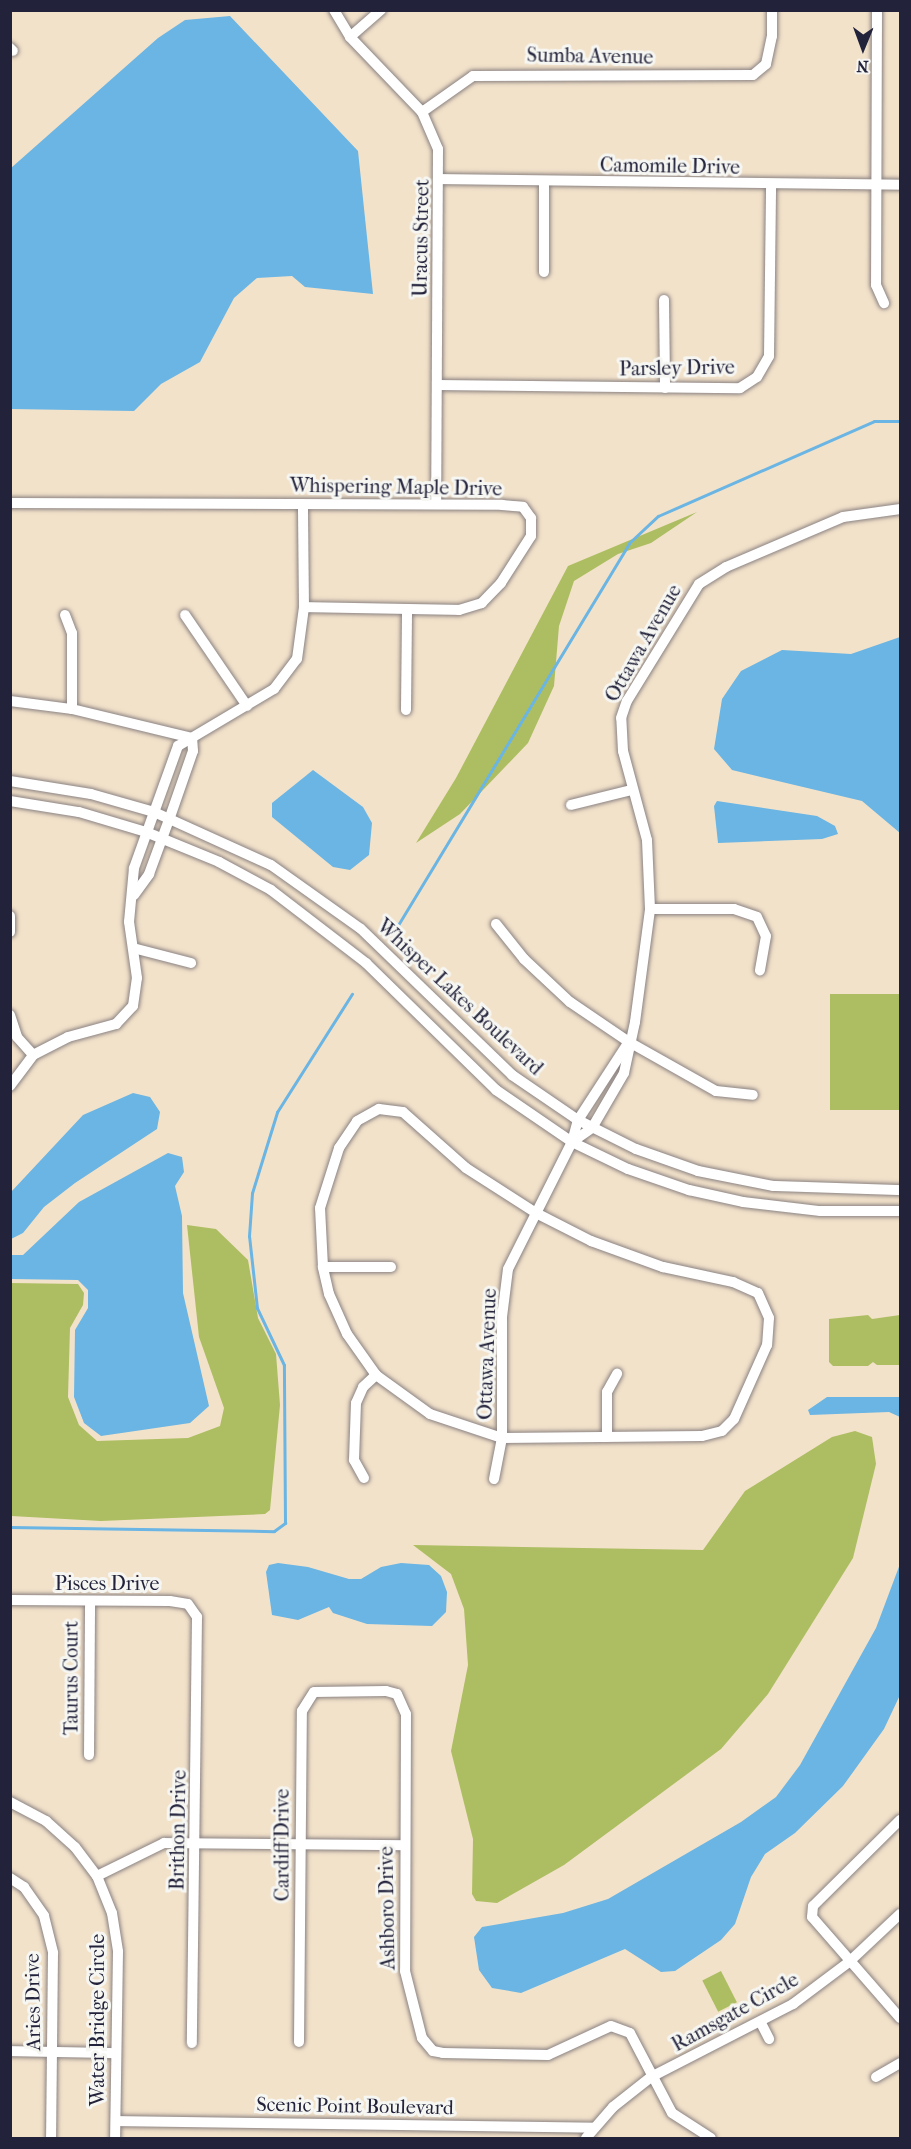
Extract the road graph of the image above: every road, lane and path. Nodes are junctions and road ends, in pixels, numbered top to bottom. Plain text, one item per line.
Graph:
1 (334, 10) edge
2 (381, 10) edge
3 (772, 10) edge
4 (877, 10) edge
5 (350, 37) junction
6 (422, 112) junction
7 (440, 179) junction
8 (544, 182) junction
9 (771, 185) junction
10 (900, 185) edge
11 (875, 186) junction
12 (544, 272) dead end
13 (664, 300) dead end
14 (884, 303) dead end
15 (437, 385) junction
16 (665, 388) junction
17 (10, 502) edge
18 (436, 503) junction
19 (303, 504) junction
20 (900, 509) edge
21 (304, 607) junction
22 (407, 610) junction
23 (65, 615) dead end
24 (185, 615) dead end
25 (10, 701) edge
26 (247, 706) junction
27 (72, 709) junction
28 (406, 710) dead end
29 (192, 738) junction
30 (10, 781) edge
31 (631, 790) junction
32 (10, 801) edge
33 (572, 805) dead end
34 (154, 812) junction
35 (170, 818) junction
36 (146, 832) junction
37 (162, 838) junction
38 (134, 895) junction
39 (650, 909) junction
40 (10, 916) edge
41 (496, 924) dead end
42 (10, 932) edge
43 (133, 948) junction
44 (191, 963) dead end
45 (760, 970) dead end
46 (10, 1015) edge
47 (629, 1042) junction
48 (33, 1055) junction
49 (10, 1086) edge
50 (753, 1095) dead end
51 (578, 1120) junction
52 (592, 1128) junction
53 (572, 1142) junction
54 (887, 1190) junction
55 (900, 1190) edge
56 (885, 1211) junction
57 (900, 1211) edge
58 (536, 1213) junction
59 (323, 1267) junction
60 (391, 1267) dead end
61 (617, 1374) dead end
62 (376, 1375) junction
63 (607, 1437) junction
64 (502, 1438) junction
65 (364, 1478) dead end
66 (494, 1479) dead end
67 (10, 1600) edge
68 (90, 1602) junction
69 (197, 1617) joint
70 (354, 1690) joint
71 (89, 1755) dead end
72 (10, 1802) edge
73 (900, 1820) edge
74 (196, 1842) junction
75 (300, 1843) junction
76 (404, 1845) junction
77 (97, 1876) junction
78 (10, 1878) edge
79 (900, 1914) edge
80 (849, 1962) junction
81 (900, 2018) edge
82 (761, 2022) junction
83 (770, 2038) dead end
84 (299, 2042) dead end
85 (192, 2043) dead end
86 (10, 2051) edge
87 (52, 2051) junction
88 (116, 2053) junction
89 (900, 2063) edge
90 (651, 2077) junction
91 (876, 2077) dead end
92 (116, 2121) junction
93 (593, 2128) junction
94 (51, 2139) edge
95 (115, 2139) edge
96 (586, 2139) edge
97 (711, 2139) edge

1 - 5 street, Uracus Street
2 - 5 street
3 - 6 street, Sumba Avenue
4 - 11 street
5 - 6 street, Uracus Street
6 - 7 street, Uracus Street
7 - 8 street, Camomile Drive
7 - 15 street, Uracus Street
8 - 9 street, Camomile Drive
8 - 12 street
9 - 11 street, Camomile Drive
9 - 16 street, Parsley Drive
10 - 11 street, Camomile Drive
11 - 14 street
13 - 16 street
15 - 16 street, Parsley Drive
15 - 18 street, Uracus Street
17 - 19 street, Whispering Maple Drive
18 - 19 street, Whispering Maple Drive
18 - 22 street, Whispering Maple Drive
19 - 21 street
20 - 31 street, Ottawa Avenue
21 - 22 street, Whispering Maple Drive
21 - 26 street
22 - 28 street
23 - 27 street
24 - 26 street
25 - 27 street
26 - 29 street
27 - 29 street
29 - 34 street
29 - 35 street
30 - 34 street, Whisper Lakes Boulevard
31 - 33 street
31 - 39 street, Ottawa Avenue
32 - 36 street, Whisper Lakes Boulevard
34 - 35 street, Whisper Lakes Boulevard
34 - 36 street
35 - 37 street
35 - 51 street, Whisper Lakes Boulevard
36 - 37 street, Whisper Lakes Boulevard
36 - 38 street
37 - 38 street
37 - 53 street, Whisper Lakes Boulevard
38 - 43 street
39 - 45 street
39 - 47 street, Ottawa Avenue
40 - 42 street
41 - 47 street
43 - 44 street
43 - 48 street
46 - 48 street
47 - 50 street
47 - 51 street, Ottawa Avenue
47 - 52 street, Ottawa Avenue
48 - 49 street
51 - 52 street, Whisper Lakes Boulevard
51 - 53 street, Ottawa Avenue
52 - 53 street, Ottawa Avenue
52 - 54 street, Whisper Lakes Boulevard
53 - 56 street, Whisper Lakes Boulevard
53 - 58 street, Ottawa Avenue
54 - 55 street, Whisper Lakes Boulevard
54 - 56 street
56 - 57 street, Whisper Lakes Boulevard
58 - 59 street
58 - 63 street
58 - 64 street, Ottawa Avenue
59 - 60 street
59 - 62 street
61 - 63 street
62 - 64 street
62 - 65 street
63 - 64 street
64 - 66 street, Ottawa Avenue
67 - 68 street, Pisces Drive
68 - 69 street, Pisces Drive
68 - 71 street, Taurus Court
69 - 74 street, Brithon Drive
70 - 75 street, Cardiff Drive
70 - 76 street, Ashboro Drive
72 - 77 street, Water Bridge Circle
73 - 80 street
74 - 75 street
74 - 77 street
74 - 85 street, Brithon Drive
75 - 76 street
75 - 84 street, Cardiff Drive
76 - 90 street, Ashboro Drive
77 - 88 street, Water Bridge Circle
78 - 87 street, Aries Drive
79 - 80 street, Ramsgate Circle
80 - 81 street
80 - 82 street, Ramsgate Circle
82 - 83 street
82 - 90 street, Ramsgate Circle
86 - 87 street
87 - 88 street
87 - 94 street, Aries Drive
88 - 92 street, Water Bridge Circle
89 - 91 street
90 - 93 street, Ramsgate Circle
90 - 97 street, Ashboro Drive
92 - 93 street, Scenic Point Boulevard
92 - 95 street, Water Bridge Circle
93 - 96 street, Ramsgate Circle

